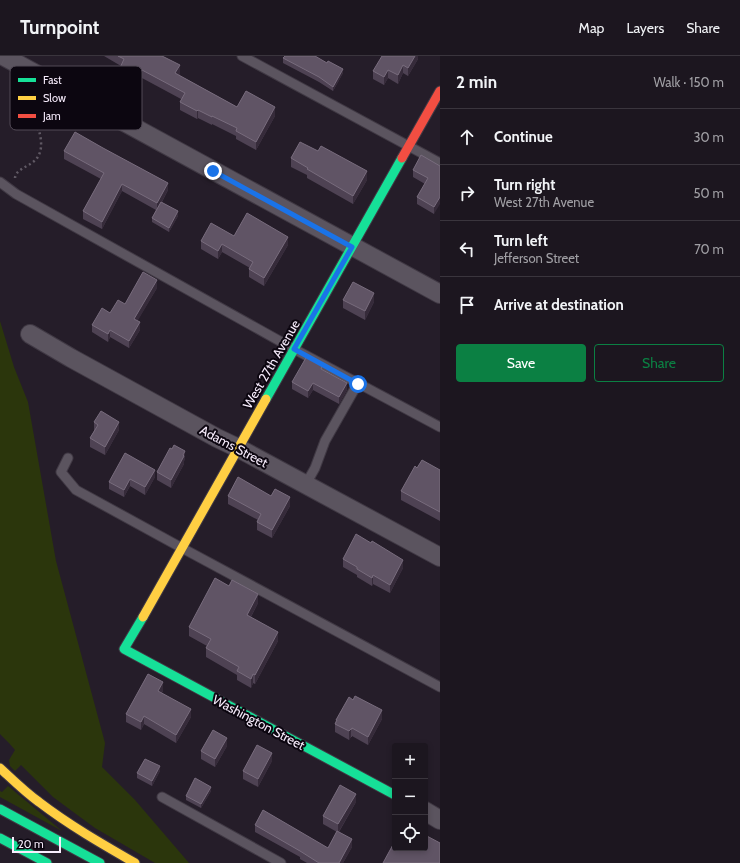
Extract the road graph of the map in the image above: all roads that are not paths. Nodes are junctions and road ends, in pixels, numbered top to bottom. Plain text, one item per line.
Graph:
1 (2, 56) edge
2 (242, 56) edge
3 (20, 66) edge
4 (440, 91) edge
5 (138, 130) edge
6 (409, 146) junction
7 (440, 163) edge
8 (0, 182) edge
9 (352, 247) junction
10 (440, 294) edge
11 (30, 334) dead end
12 (294, 349) junction
13 (358, 384) junction
14 (440, 427) edge
15 (238, 448) junction
16 (68, 458) dead end
17 (306, 484) junction
18 (182, 548) junction
19 (440, 557) edge
20 (124, 649) joint
21 (440, 687) edge
22 (0, 768) edge
23 (392, 793) edge
24 (162, 797) dead end
25 (0, 809) edge
26 (428, 814) edge
27 (440, 820) edge
28 (0, 838) edge
29 (47, 863) edge
30 (100, 863) edge
31 (135, 863) edge
32 (281, 863) edge

1 - 3 street
2 - 6 lane
4 - 6 main road, West 27th Avenue
5 - 9 street
6 - 7 lane
6 - 9 main road, West 27th Avenue
8 - 12 lane
9 - 10 street
9 - 12 main road, West 27th Avenue
11 - 15 street, Adams Street
12 - 13 lane
12 - 15 main road, West 27th Avenue
13 - 14 lane
13 - 17 lane
15 - 17 street, Adams Street
15 - 18 main road, West 27th Avenue
16 - 18 lane
17 - 19 street, Adams Street
18 - 20 main road, West 27th Avenue
18 - 21 lane
20 - 23 main road, Washington Street
22 - 31 main road
24 - 32 lane
25 - 30 main road
26 - 27 street
28 - 29 main road

